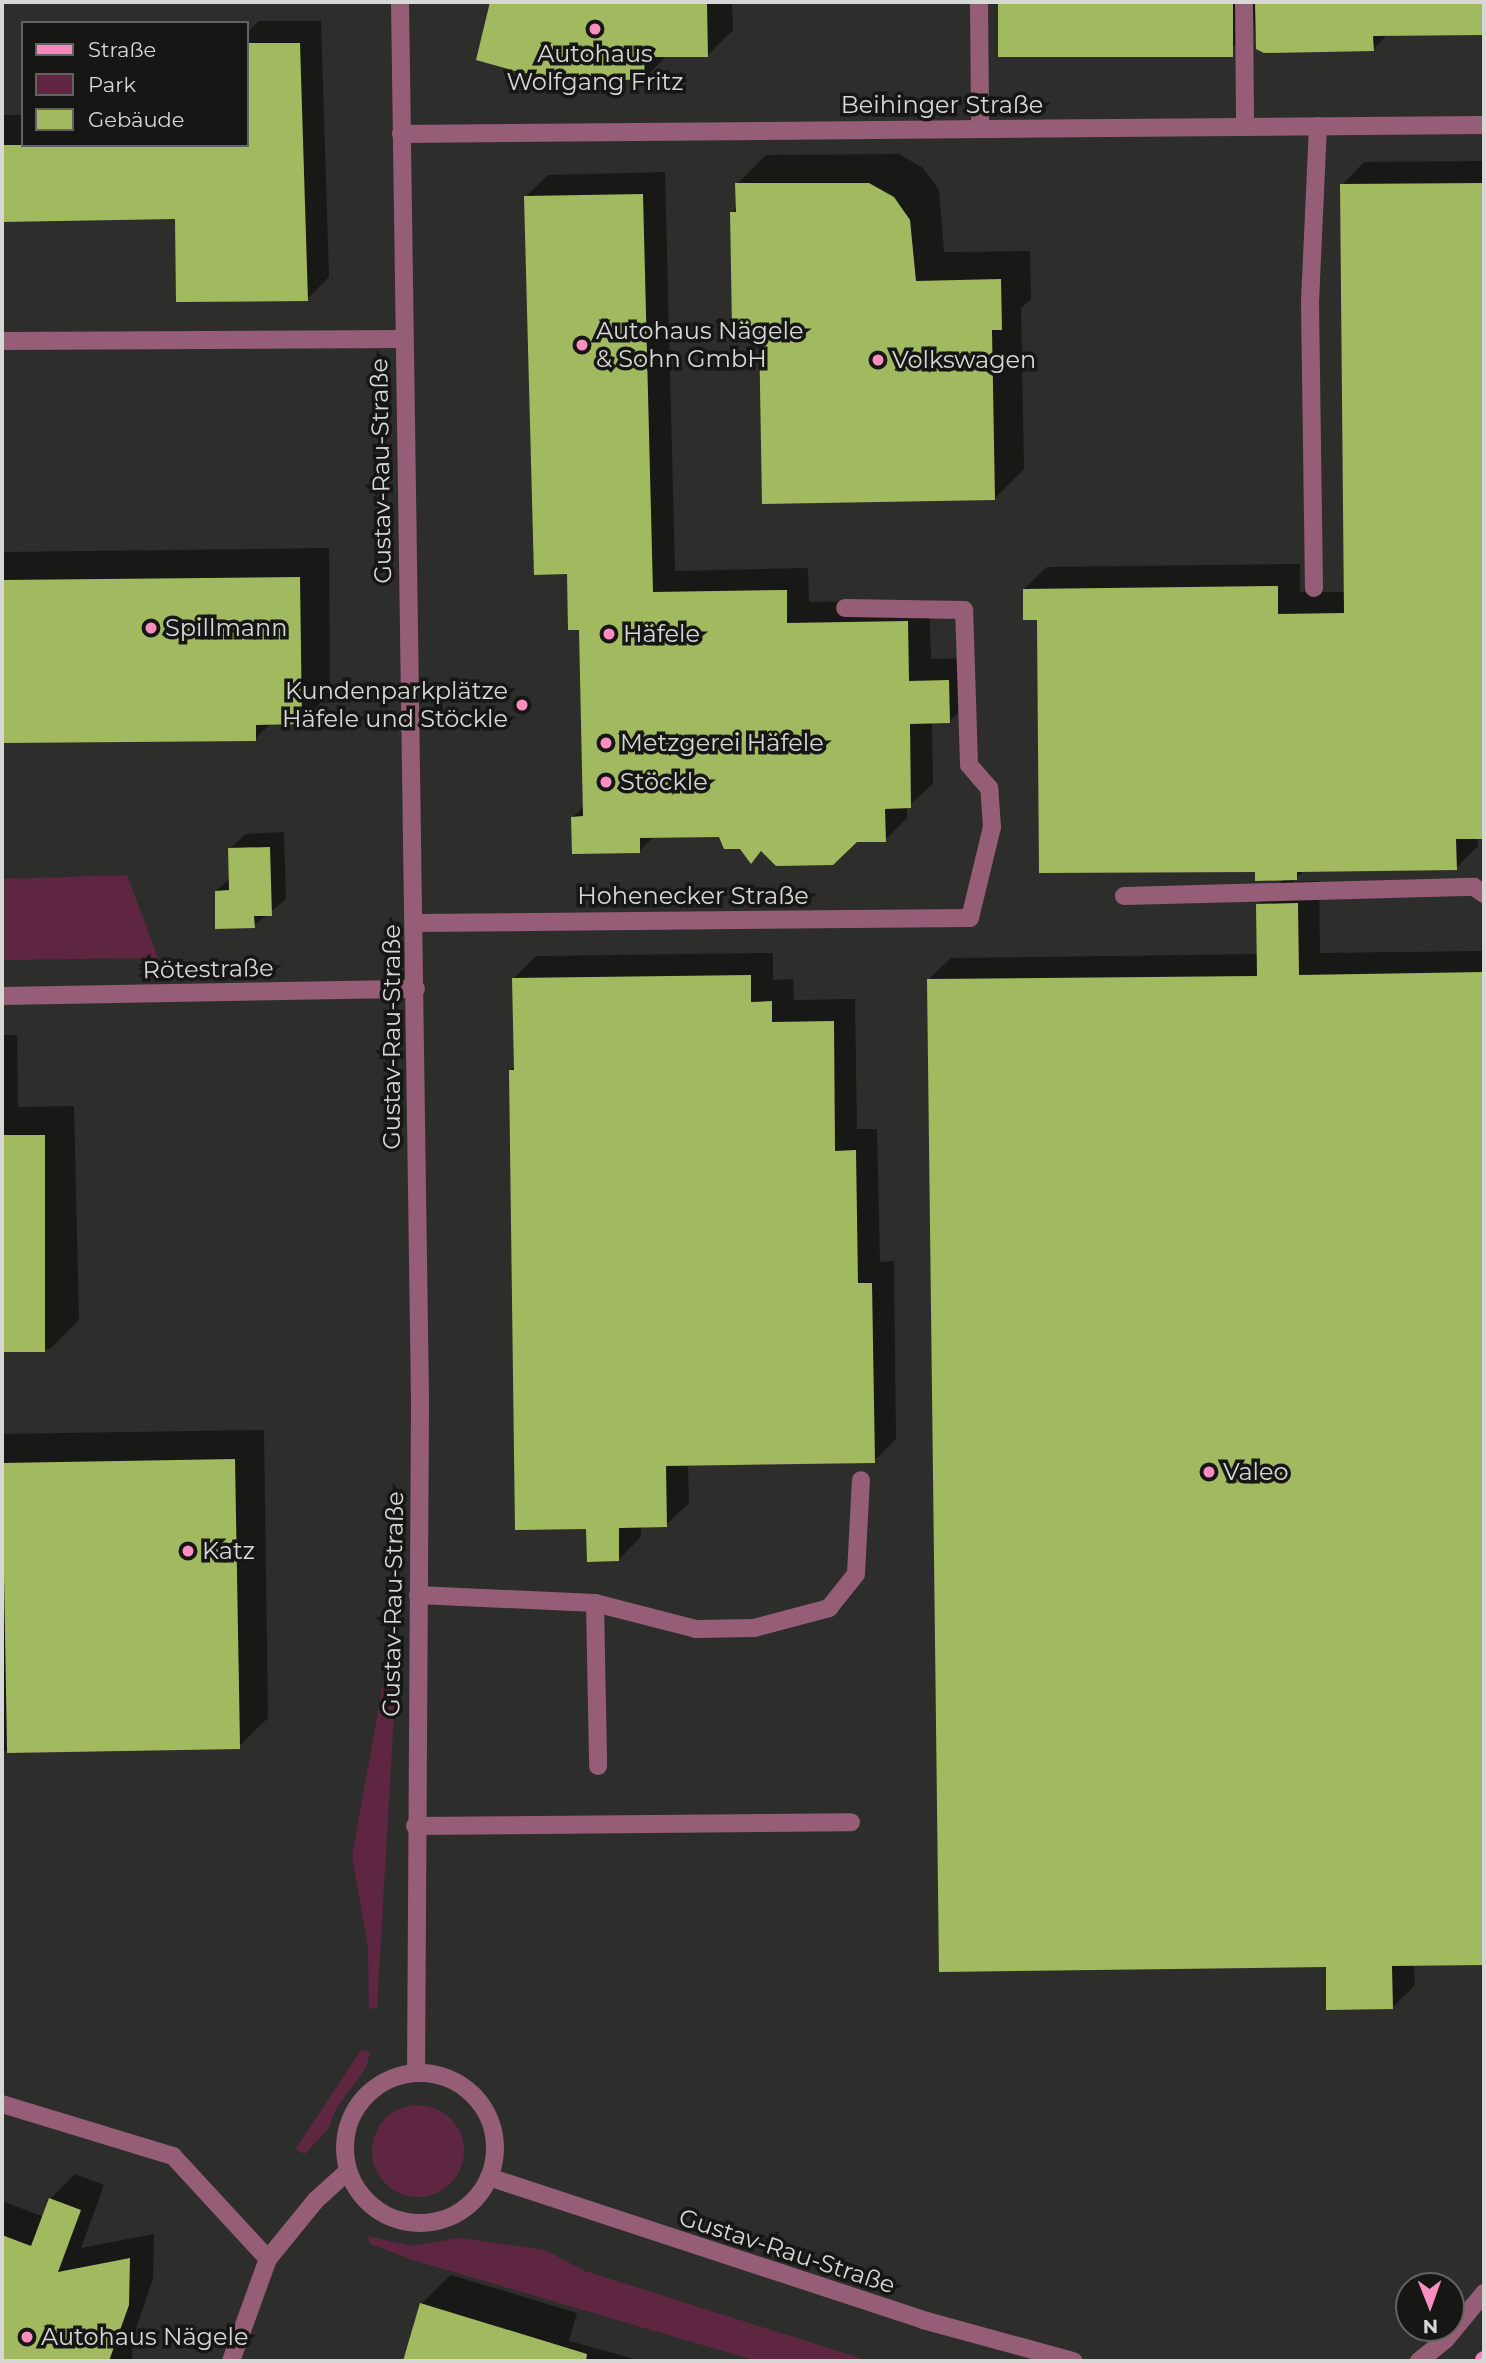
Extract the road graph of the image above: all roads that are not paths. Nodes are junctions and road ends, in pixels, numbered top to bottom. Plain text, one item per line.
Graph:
1 (400, 2) edge
2 (979, 2) edge
3 (1244, 2) edge
4 (1484, 125) edge
5 (1245, 127) junction
6 (1318, 127) junction
7 (980, 129) junction
8 (401, 134) junction
9 (404, 340) junction
10 (2, 341) edge
11 (1314, 588) dead end
12 (845, 608) dead end
13 (1484, 894) edge
14 (1124, 896) dead end
15 (416, 923) junction
16 (416, 989) junction
17 (2, 996) edge
18 (861, 1480) dead end
19 (418, 1595) junction
20 (595, 1603) junction
21 (598, 1766) dead end
22 (851, 1822) dead end
23 (415, 1826) junction
24 (416, 2073) junction
25 (2, 2104) edge
26 (348, 2171) junction
27 (489, 2177) junction
28 (268, 2259) junction
29 (1484, 2293) edge
30 (231, 2361) edge
31 (1073, 2361) edge
32 (1419, 2361) edge

1 - 8 street, Gustav-Rau-Straße
2 - 7 street
3 - 5 street
4 - 6 street, Beihinger Straße
5 - 6 street, Beihinger Straße
5 - 7 street, Beihinger Straße
6 - 11 street
7 - 8 street, Beihinger Straße
8 - 9 street, Gustav-Rau-Straße
9 - 10 street
9 - 15 street, Gustav-Rau-Straße
12 - 15 street, Hohenecker Straße
13 - 14 street
15 - 16 street, Gustav-Rau-Straße
16 - 17 street, Rötestraße
16 - 19 street, Gustav-Rau-Straße
18 - 20 street
19 - 20 street
19 - 23 street, Gustav-Rau-Straße
20 - 21 street
22 - 23 street
23 - 24 street, Gustav-Rau-Straße
24 - 26 street
24 - 27 street
25 - 28 street
26 - 27 street
26 - 28 street
27 - 31 street, Gustav-Rau-Straße
28 - 30 street
29 - 32 street

